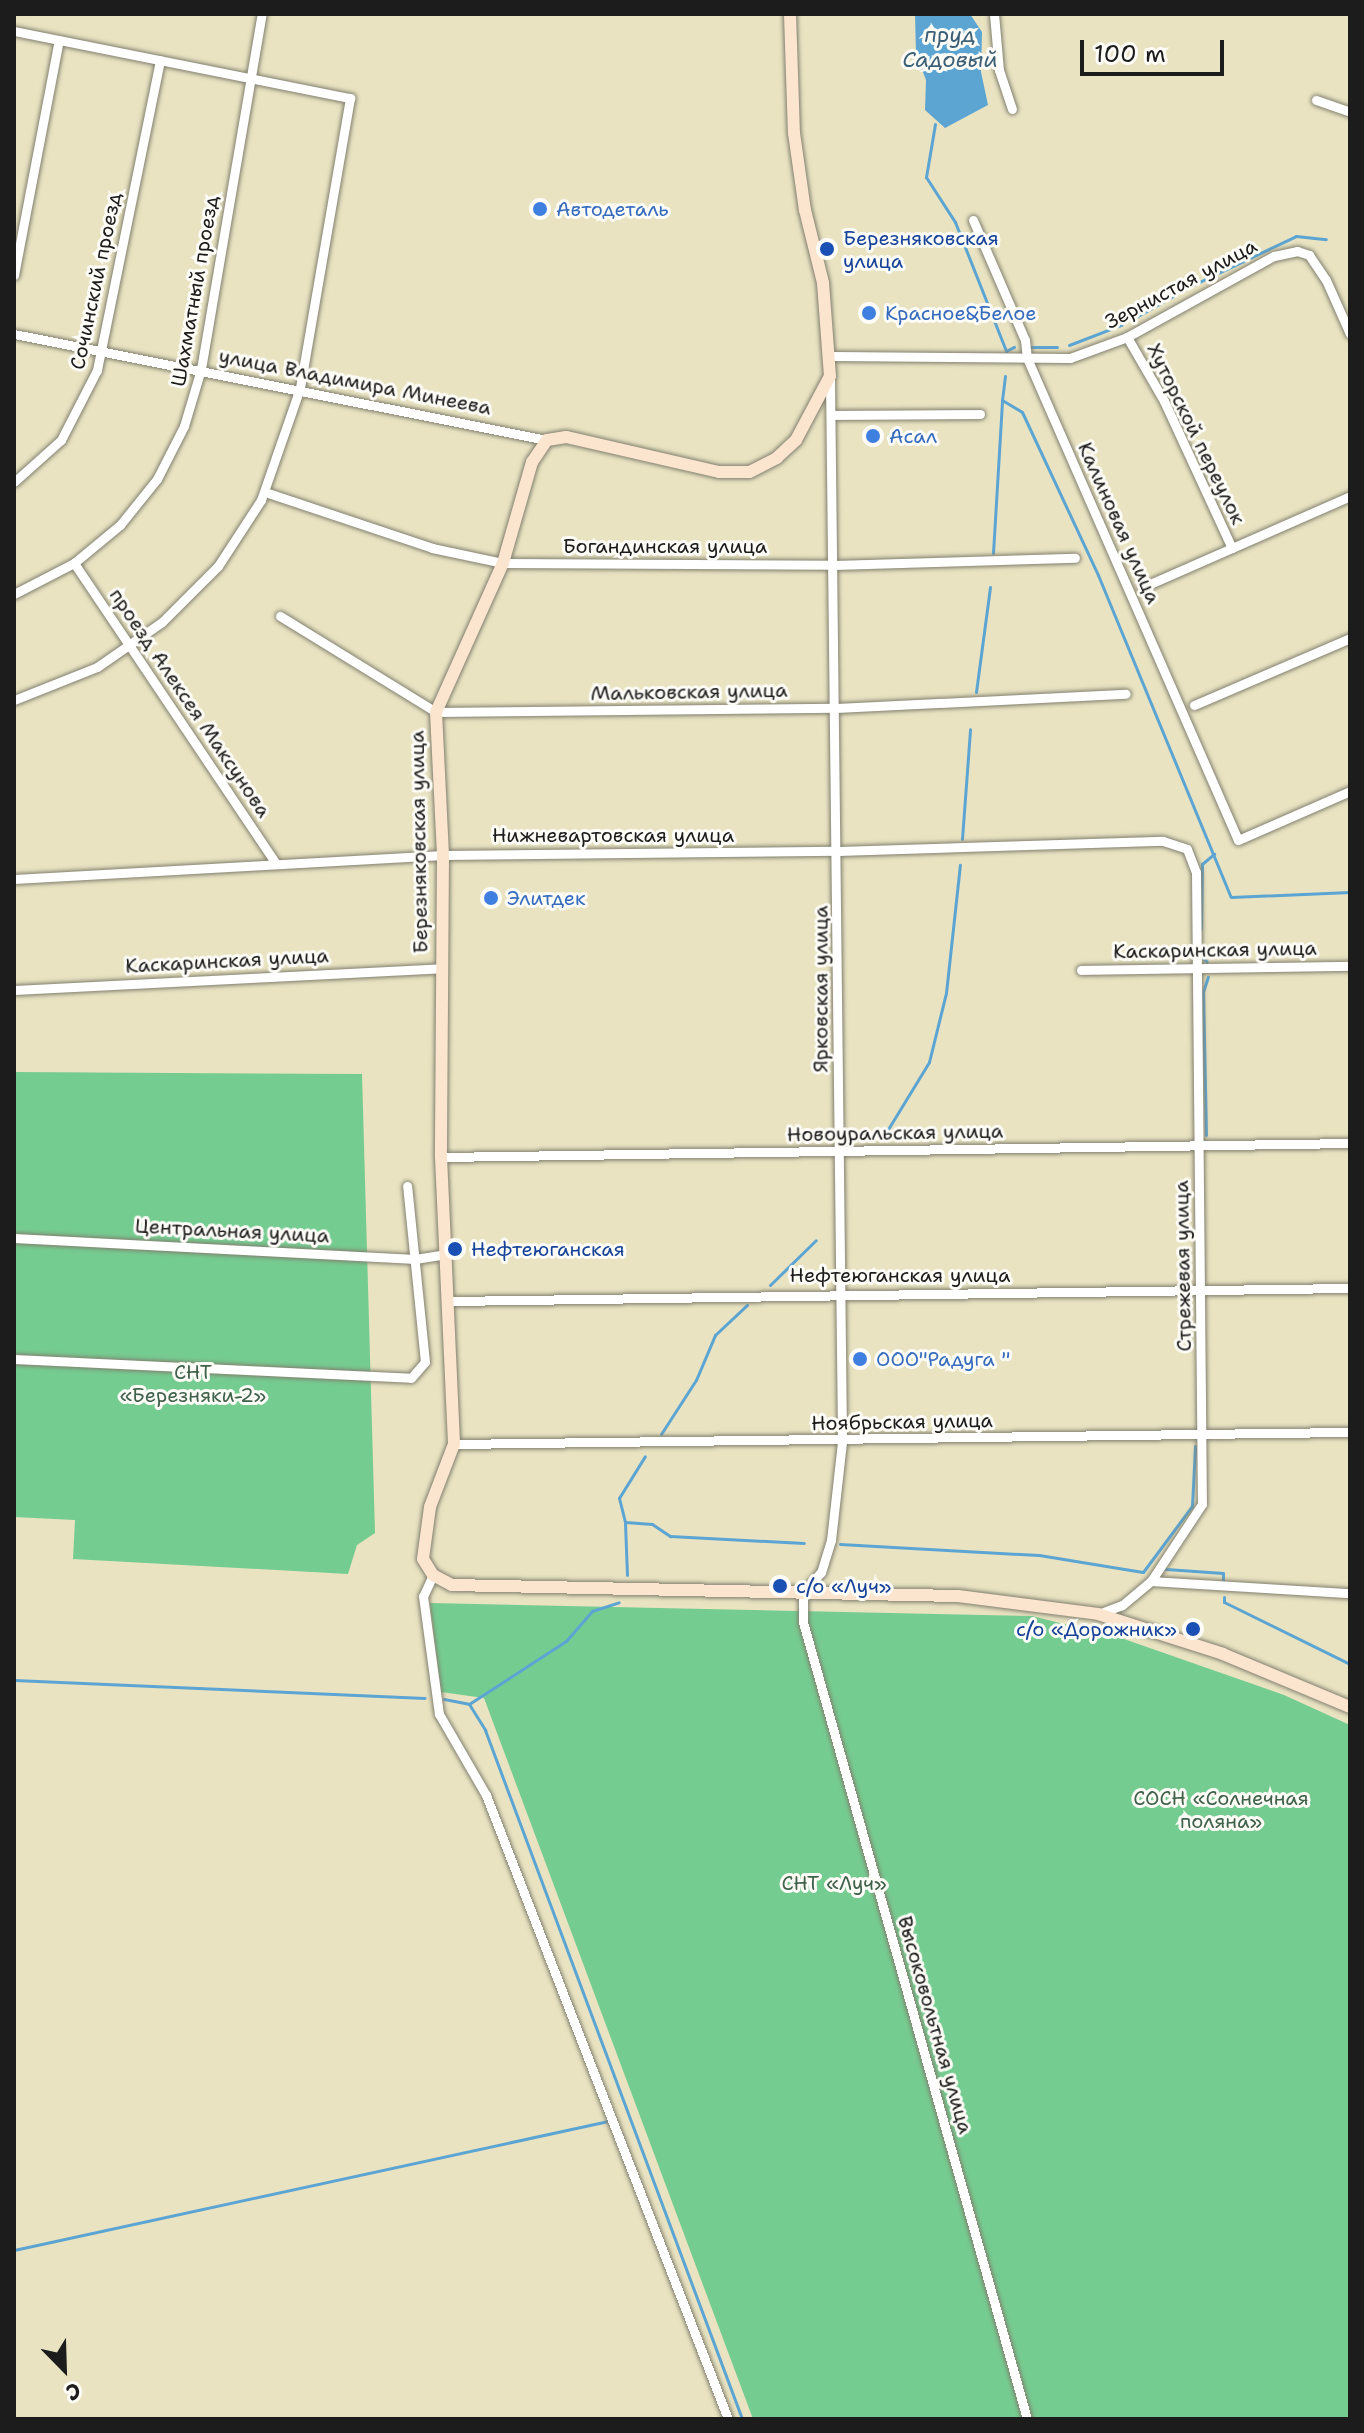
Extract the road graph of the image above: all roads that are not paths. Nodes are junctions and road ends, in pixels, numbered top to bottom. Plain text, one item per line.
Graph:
1 (262, 14) edge
2 (790, 14) edge
3 (994, 14) edge
4 (14, 31) edge
5 (59, 40) junction
6 (160, 60) junction
7 (250, 77) junction
8 (1316, 100) dead end
9 (1012, 109) dead end
10 (1350, 112) edge
11 (973, 220) dead end
12 (14, 275) edge
13 (14, 334) edge
14 (1350, 334) edge
15 (1127, 337) junction
16 (102, 350) junction
17 (831, 356) junction
18 (1027, 358) junction
19 (201, 369) junction
20 (830, 376) junction
21 (300, 388) junction
22 (980, 414) dead end
23 (831, 415) junction
24 (547, 440) junction
25 (14, 482) edge
26 (265, 492) junction
27 (1350, 496) edge
28 (1232, 548) junction
29 (1075, 558) dead end
30 (74, 563) junction
31 (503, 563) junction
32 (834, 565) junction
33 (1143, 587) dead end
34 (14, 594) edge
35 (280, 616) dead end
36 (1350, 638) edge
37 (131, 646) junction
38 (1126, 694) dead end
39 (14, 700) edge
40 (1194, 705) dead end
41 (836, 708) junction
42 (436, 712) junction
43 (1350, 791) edge
44 (838, 851) junction
45 (443, 855) junction
46 (276, 864) junction
47 (1196, 872) joint
48 (14, 879) edge
49 (1350, 966) edge
50 (442, 968) junction
51 (1197, 968) junction
52 (1081, 970) dead end
53 (14, 990) edge
54 (1350, 1143) edge
55 (1199, 1146) junction
56 (840, 1152) junction
57 (441, 1157) junction
58 (407, 1186) dead end
59 (14, 1238) edge
60 (447, 1254) junction
61 (415, 1259) junction
62 (1350, 1288) edge
63 (1202, 1292) junction
64 (841, 1293) junction
65 (450, 1301) junction
66 (14, 1359) edge
67 (1350, 1432) edge
68 (1203, 1434) junction
69 (842, 1442) junction
70 (454, 1444) junction
71 (433, 1575) junction
72 (1151, 1581) junction
73 (803, 1593) junction
74 (1350, 1593) edge
75 (1098, 1614) junction
76 (1350, 1707) edge
77 (728, 2419) edge
78 (1027, 2419) edge

1 - 7 street, Шахматный проезд
2 - 17 street
3 - 9 street
4 - 5 street
5 - 6 street
5 - 12 street
6 - 7 street
6 - 16 street, Сочинский проезд
7 - 19 street, Шахматный проезд
7 - 21 street
8 - 10 street
11 - 18 street, Калиновая улица
13 - 16 street, улица Владимира Минеева
14 - 15 street, Зернистая улица
15 - 18 street, Зернистая улица
15 - 28 street, Хуторской переулок
16 - 19 street, улица Владимира Минеева
16 - 25 street, Сочинский проезд
17 - 18 street, Зернистая улица
17 - 20 street
18 - 43 street, Калиновая улица
19 - 21 street, улица Владимира Минеева
19 - 30 street, Шахматный проезд
20 - 23 street, Ярковская улица
20 - 24 street
21 - 24 street, улица Владимира Минеева
21 - 26 street
22 - 23 street
23 - 32 street, Ярковская улица
24 - 31 street, Березняковская улица
26 - 31 street, Богандинская улица
26 - 37 street
27 - 28 street
28 - 33 street
29 - 32 street, Богандинская улица
30 - 34 street, Шахматный проезд
30 - 37 street, проезд Алексея Максунова
31 - 32 street, Богандинская улица
31 - 42 street, Березняковская улица
32 - 41 street, Ярковская улица
35 - 42 street
36 - 40 street
37 - 39 street
37 - 46 street, проезд Алексея Максунова
38 - 41 street, Мальковская улица
41 - 42 street, Мальковская улица
41 - 44 street, Ярковская улица
42 - 45 street, Березняковская улица
44 - 45 street, Нижневартовская улица
44 - 47 street, Нижневартовская улица
44 - 56 street, Ярковская улица
45 - 46 street, Нижневартовская улица
45 - 50 street, Березняковская улица
46 - 48 street, Нижневартовская улица
47 - 51 street, Стрежевая улица
49 - 51 street, Каскаринская улица
50 - 53 street, Каскаринская улица
50 - 57 street, Березняковская улица
51 - 52 street, Каскаринская улица
51 - 55 street, Стрежевая улица
54 - 55 street, Новоуральская улица
55 - 56 street, Новоуральская улица
55 - 63 street, Стрежевая улица
56 - 57 street, Новоуральская улица
56 - 64 street, Ярковская улица
57 - 60 street, Березняковская улица
58 - 61 street
59 - 61 street, Центральная улица
60 - 61 street, Центральная улица
60 - 65 street, Березняковская улица
61 - 66 street
62 - 63 street, Нефтеюганская улица
63 - 64 street, Нефтеюганская улица
63 - 68 street, Стрежевая улица
64 - 65 street, Нефтеюганская улица
64 - 69 street, Ярковская улица
65 - 70 street, Березняковская улица
67 - 68 street, Ноябрьская улица
68 - 69 street, Ноябрьская улица
68 - 72 street, Стрежевая улица
69 - 70 street, Ноябрьская улица
69 - 73 street, Ярковская улица
70 - 71 street, Березняковская улица
71 - 73 street
71 - 77 street
72 - 74 street
72 - 75 street, Стрежевая улица
73 - 75 street
73 - 78 street, Высоковольтная улица
75 - 76 street

